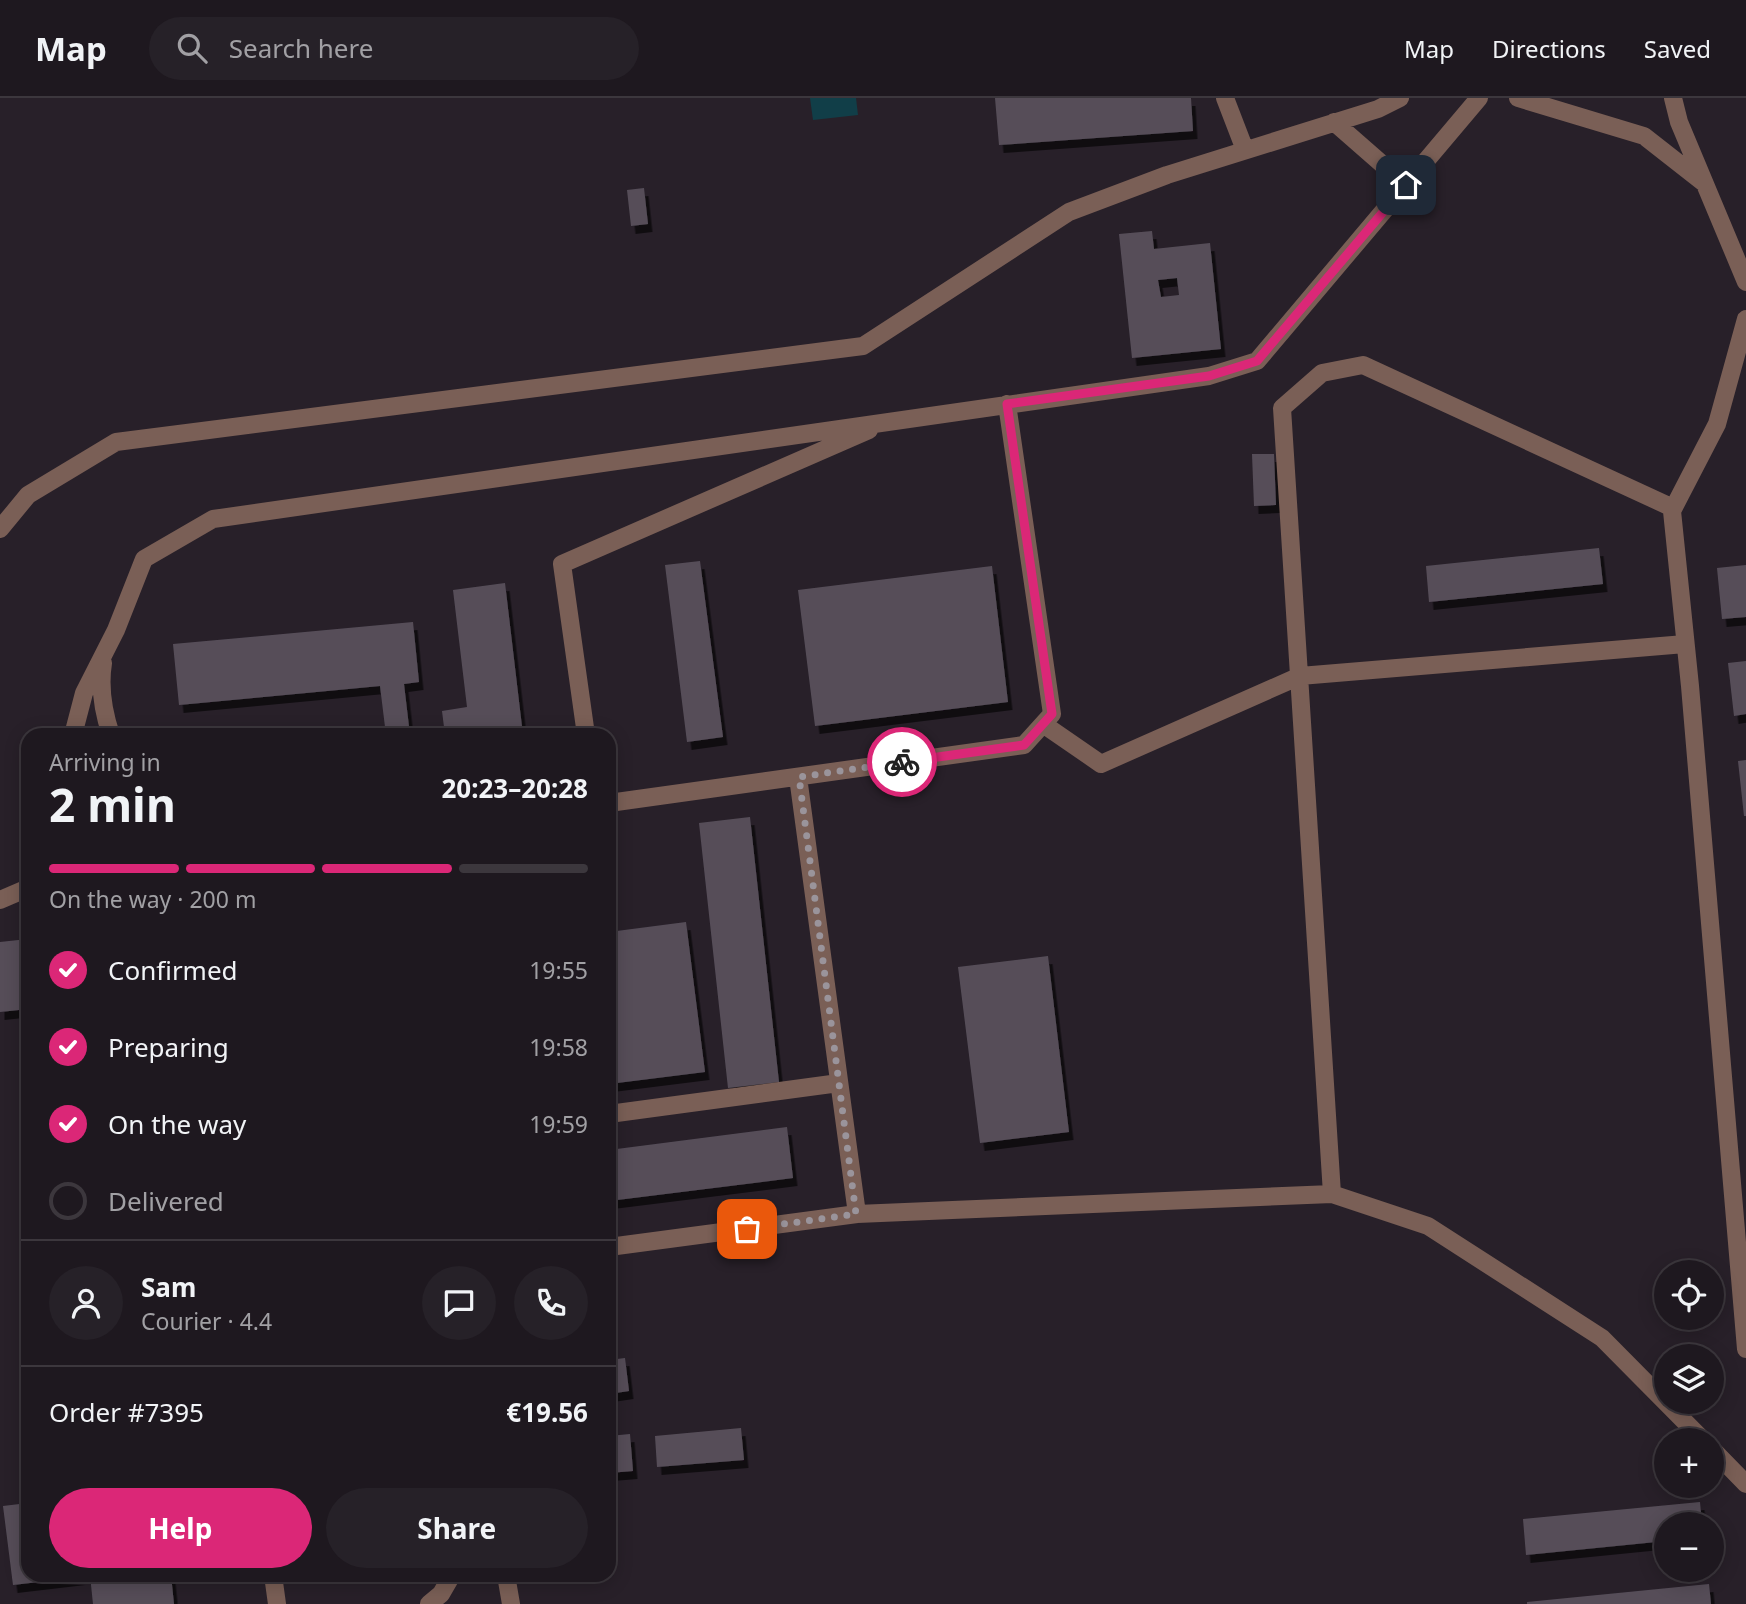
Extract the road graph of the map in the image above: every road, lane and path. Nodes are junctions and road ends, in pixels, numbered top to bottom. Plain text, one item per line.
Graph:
1 (1225, 98) edge
2 (1400, 98) edge
3 (1479, 98) edge
4 (1518, 98) edge
5 (1673, 98) edge
6 (1334, 122) junction
7 (1245, 150) junction
8 (1704, 183) junction
9 (1406, 185) junction
10 (1746, 282) edge
11 (1746, 319) edge
12 (1007, 404) junction
13 (890, 421) junction
14 (1673, 508) junction
15 (0, 529) edge
16 (1685, 644) junction
17 (104, 654) junction
18 (1300, 676) junction
19 (1043, 724) junction
20 (75, 728) edge
21 (109, 728) edge
22 (585, 728) edge
23 (799, 777) junction
24 (616, 802) edge
25 (21, 891) edge
26 (0, 900) edge
27 (839, 1083) junction
28 (616, 1113) edge
29 (1332, 1194) junction
30 (856, 1214) junction
31 (616, 1246) edge
32 (1746, 1349) edge
33 (1691, 1428) edge
34 (1724, 1461) edge
35 (1746, 1484) edge
36 (274, 1582) edge
37 (448, 1582) edge
38 (507, 1582) edge
39 (276, 1604) edge
40 (429, 1604) edge
41 (511, 1604) edge

1 - 7 street
2 - 6 street
3 - 9 street
4 - 8 street
5 - 8 street
6 - 7 street
6 - 9 street
7 - 15 street
8 - 10 street
9 - 12 street
11 - 14 street
12 - 13 street
12 - 19 street
13 - 17 street
13 - 22 street
14 - 16 street
14 - 18 street
16 - 18 street
16 - 32 street
17 - 20 street
17 - 21 street
18 - 19 street
18 - 29 street
19 - 23 street
23 - 24 street
23 - 27 street
25 - 26 street
27 - 28 street
27 - 30 street
29 - 30 street
29 - 33 street
30 - 31 street
34 - 35 street
36 - 39 street
37 - 40 street
38 - 41 street

